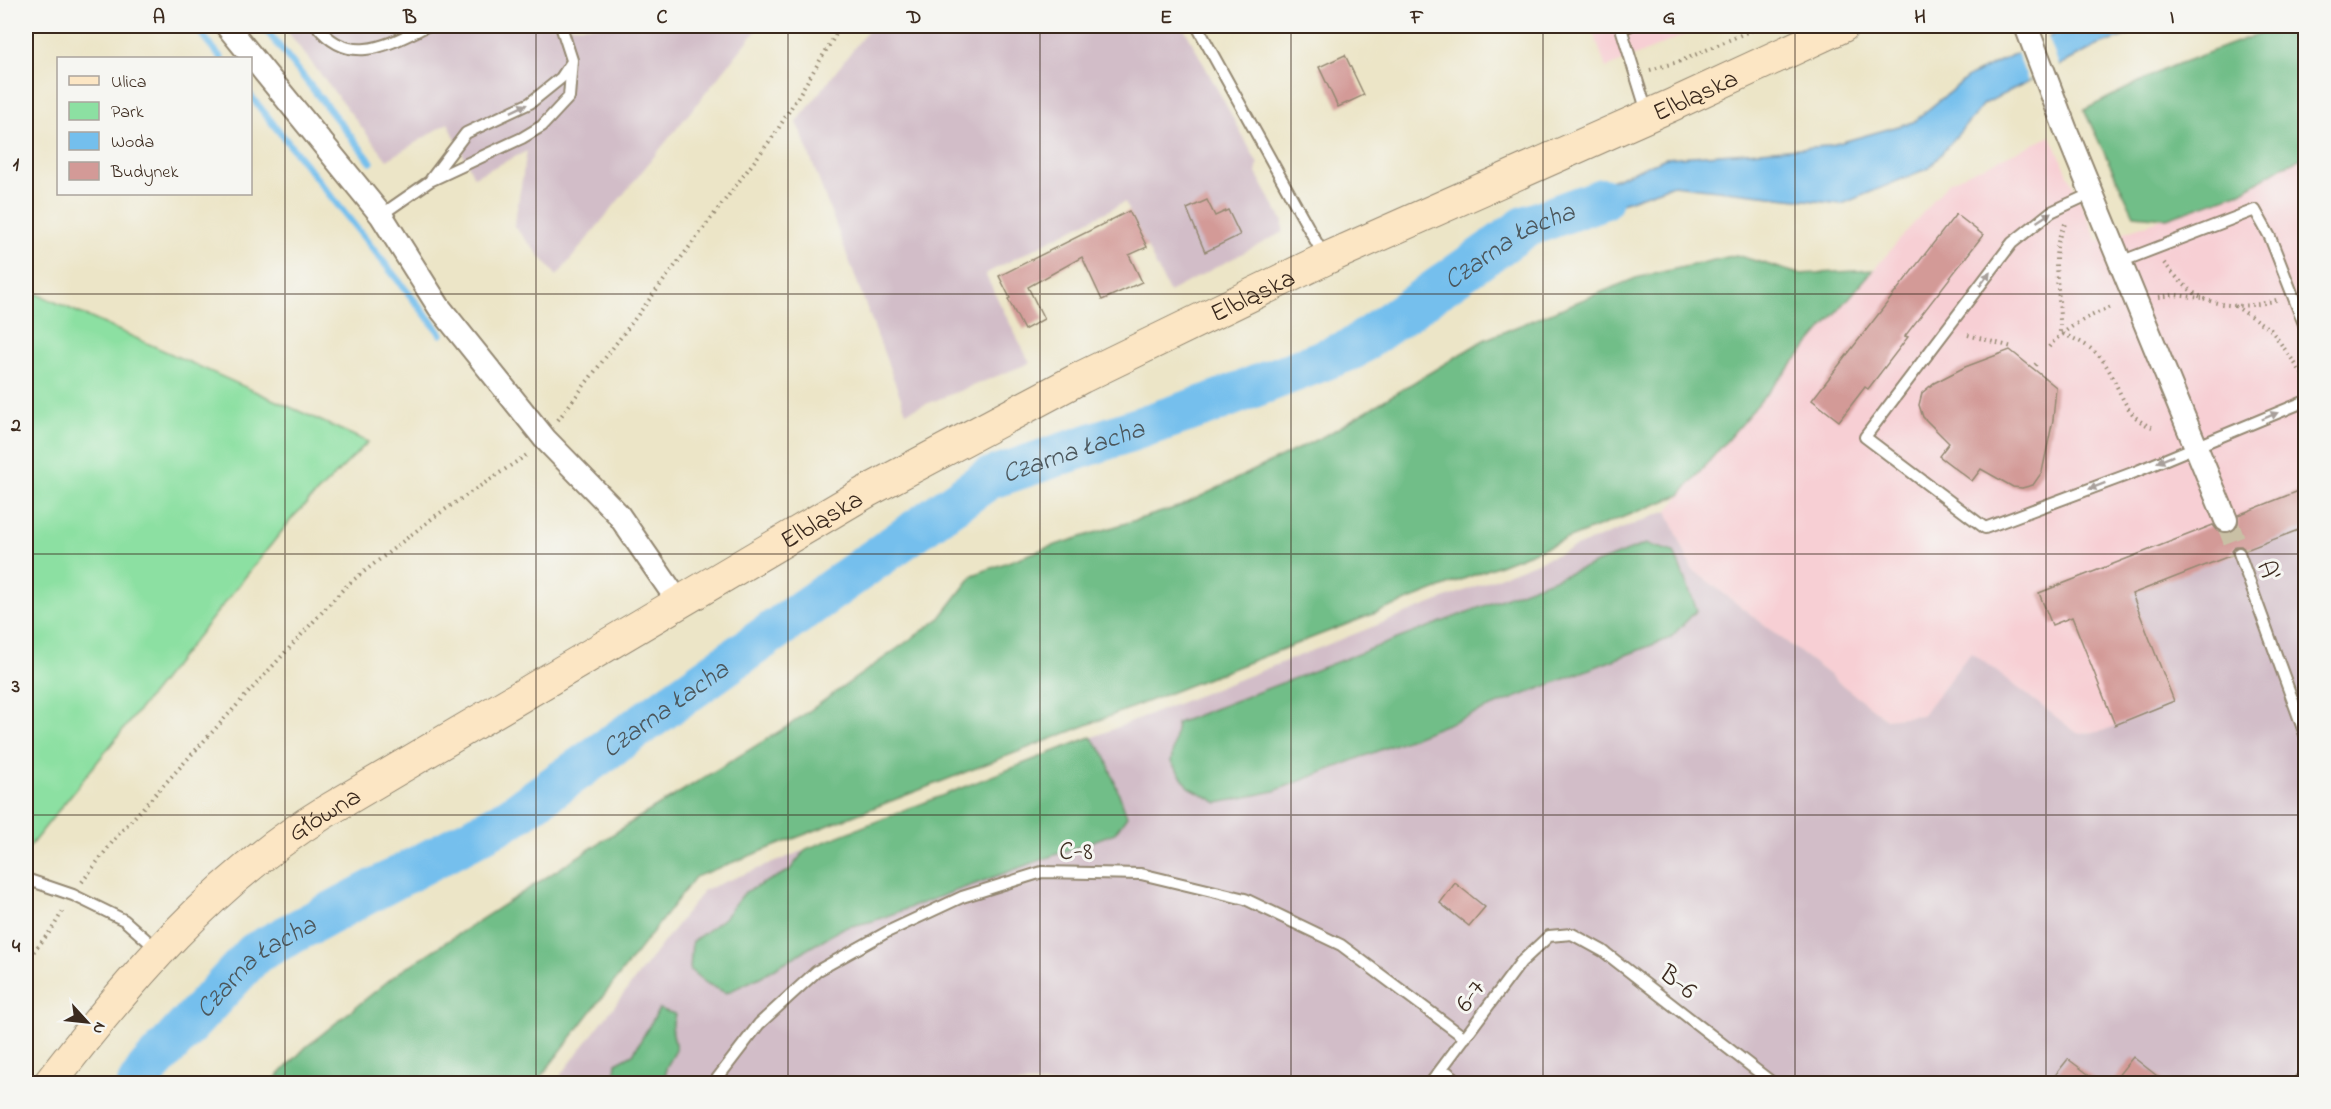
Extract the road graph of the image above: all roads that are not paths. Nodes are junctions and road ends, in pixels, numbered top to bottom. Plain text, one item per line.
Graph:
1 (227, 26) edge
2 (317, 26) edge
3 (427, 26) edge
4 (561, 26) edge
5 (1197, 26) edge
6 (1629, 26) edge
7 (1844, 26) edge
8 (2027, 30) edge
9 (572, 60) junction
10 (1648, 115) junction
11 (430, 181) junction
12 (2092, 193) junction
13 (381, 215) junction
14 (1325, 259) junction
15 (2120, 262) junction
16 (2306, 329) edge
17 (2306, 401) edge
18 (2196, 447) junction
19 (2226, 520) tunnel mouth
20 (2239, 553) tunnel mouth
21 (668, 607) junction
22 (2306, 737) edge
23 (26, 879) edge
24 (1549, 936) joint
25 (159, 950) junction
26 (1465, 1038) junction
27 (1442, 1068) junction
28 (2306, 1073) edge
29 (48, 1083) edge
30 (713, 1083) edge
31 (1430, 1083) edge
32 (1462, 1083) edge
33 (1774, 1083) edge
34 (2297, 1083) edge

1 - 13 street
2 - 3 lane
4 - 9 lane
5 - 14 lane
6 - 10 lane
7 - 10 main road, Elbląska
8 - 12 street
11 -> 9 lane
9 - 11 lane
10 - 14 main road, Elbląska
11 - 13 lane
12 - 15 street
18 -> 12 lane
13 - 21 street
14 - 21 main road, Elbląska
15 - 16 lane
15 - 18 street
18 -> 17 lane
18 - 19 street
20 - 22 lane, A'
21 - 25 main road, Główna
23 - 25 lane
24 - 26 lane, 6-7
24 - 33 lane, B-6
25 - 29 main road, Główna
26 - 27 lane, 6-7
26 - 30 lane, C-8
27 - 31 lane, 6-7
27 - 32 lane
28 - 34 lane

